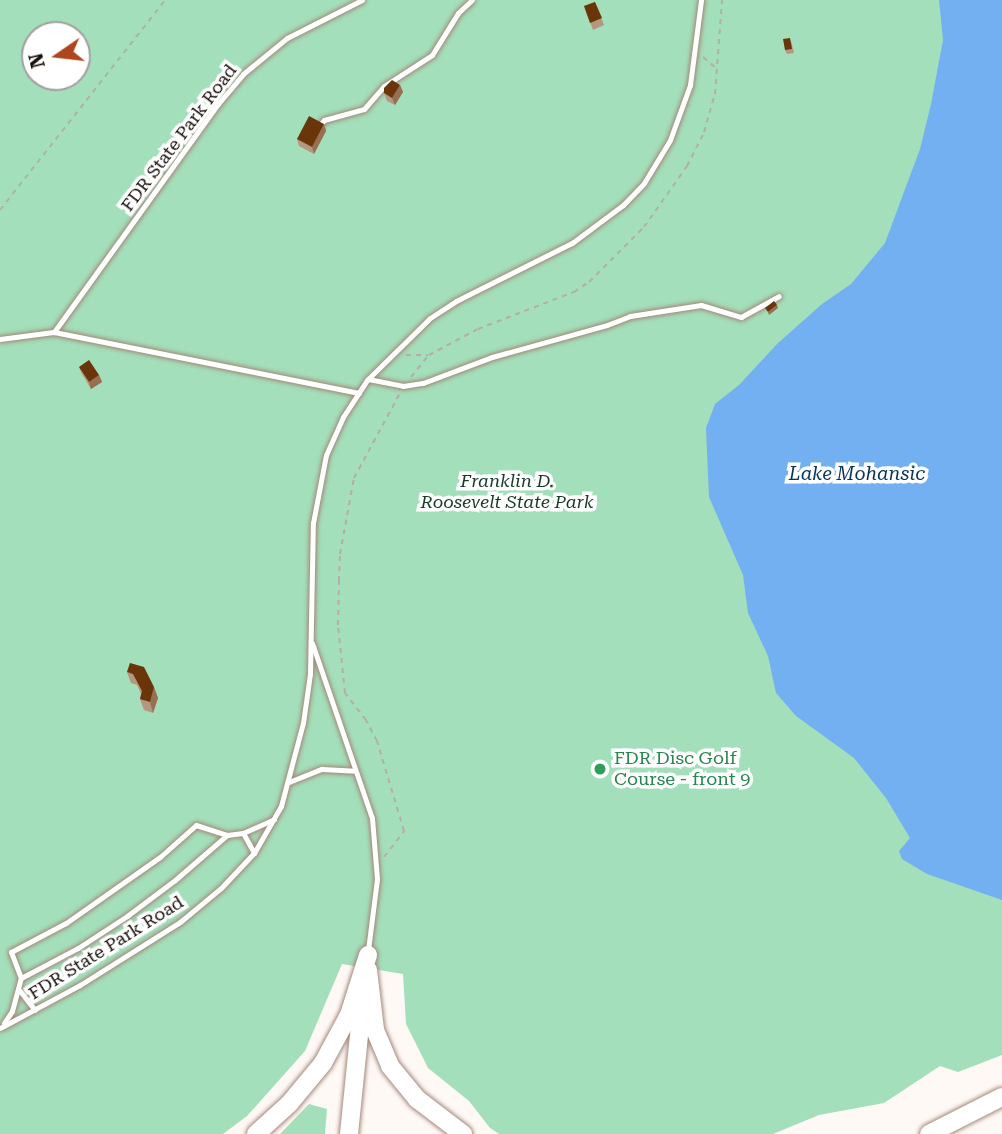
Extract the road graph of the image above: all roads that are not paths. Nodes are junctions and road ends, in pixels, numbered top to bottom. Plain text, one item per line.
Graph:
1 (362, 0) edge
2 (472, 0) edge
3 (701, 0) edge
4 (317, 128) edge
5 (779, 296) dead end
6 (54, 332) junction
7 (0, 339) edge
8 (369, 379) junction
9 (359, 393) junction
10 (310, 636) junction
11 (355, 771) junction
12 (289, 782) junction
13 (274, 819) junction
14 (243, 833) junction
15 (227, 835) junction
16 (254, 853) junction
17 (368, 955) junction
18 (21, 978) junction
19 (20, 990) junction
20 (35, 1010) junction
21 (1, 1027) edge
22 (1002, 1097) edge
23 (256, 1134) edge
24 (349, 1134) edge
25 (463, 1134) edge
26 (929, 1134) edge

1 - 6 lane, FDR State Park Road
2 - 4 lane
3 - 8 lane, FDR State Park Road
5 - 8 lane
6 - 7 lane
6 - 9 lane
8 - 9 lane, FDR State Park Road
9 - 10 lane, FDR State Park Road
10 - 11 lane, FDR State Park Road
10 - 12 lane, FDR State Park Road
11 - 12 lane
11 - 17 lane, FDR State Park Road
12 - 13 lane, FDR State Park Road
13 - 14 lane
13 - 16 lane, FDR State Park Road
14 - 15 lane
14 - 16 lane
15 - 18 lane
15 - 18 lane
16 - 20 lane, FDR State Park Road
17 - 23 highway
17 - 24 highway
17 - 25 highway
18 - 19 lane
19 - 20 lane
19 - 21 lane
20 - 21 lane, FDR State Park Road
22 - 26 highway

